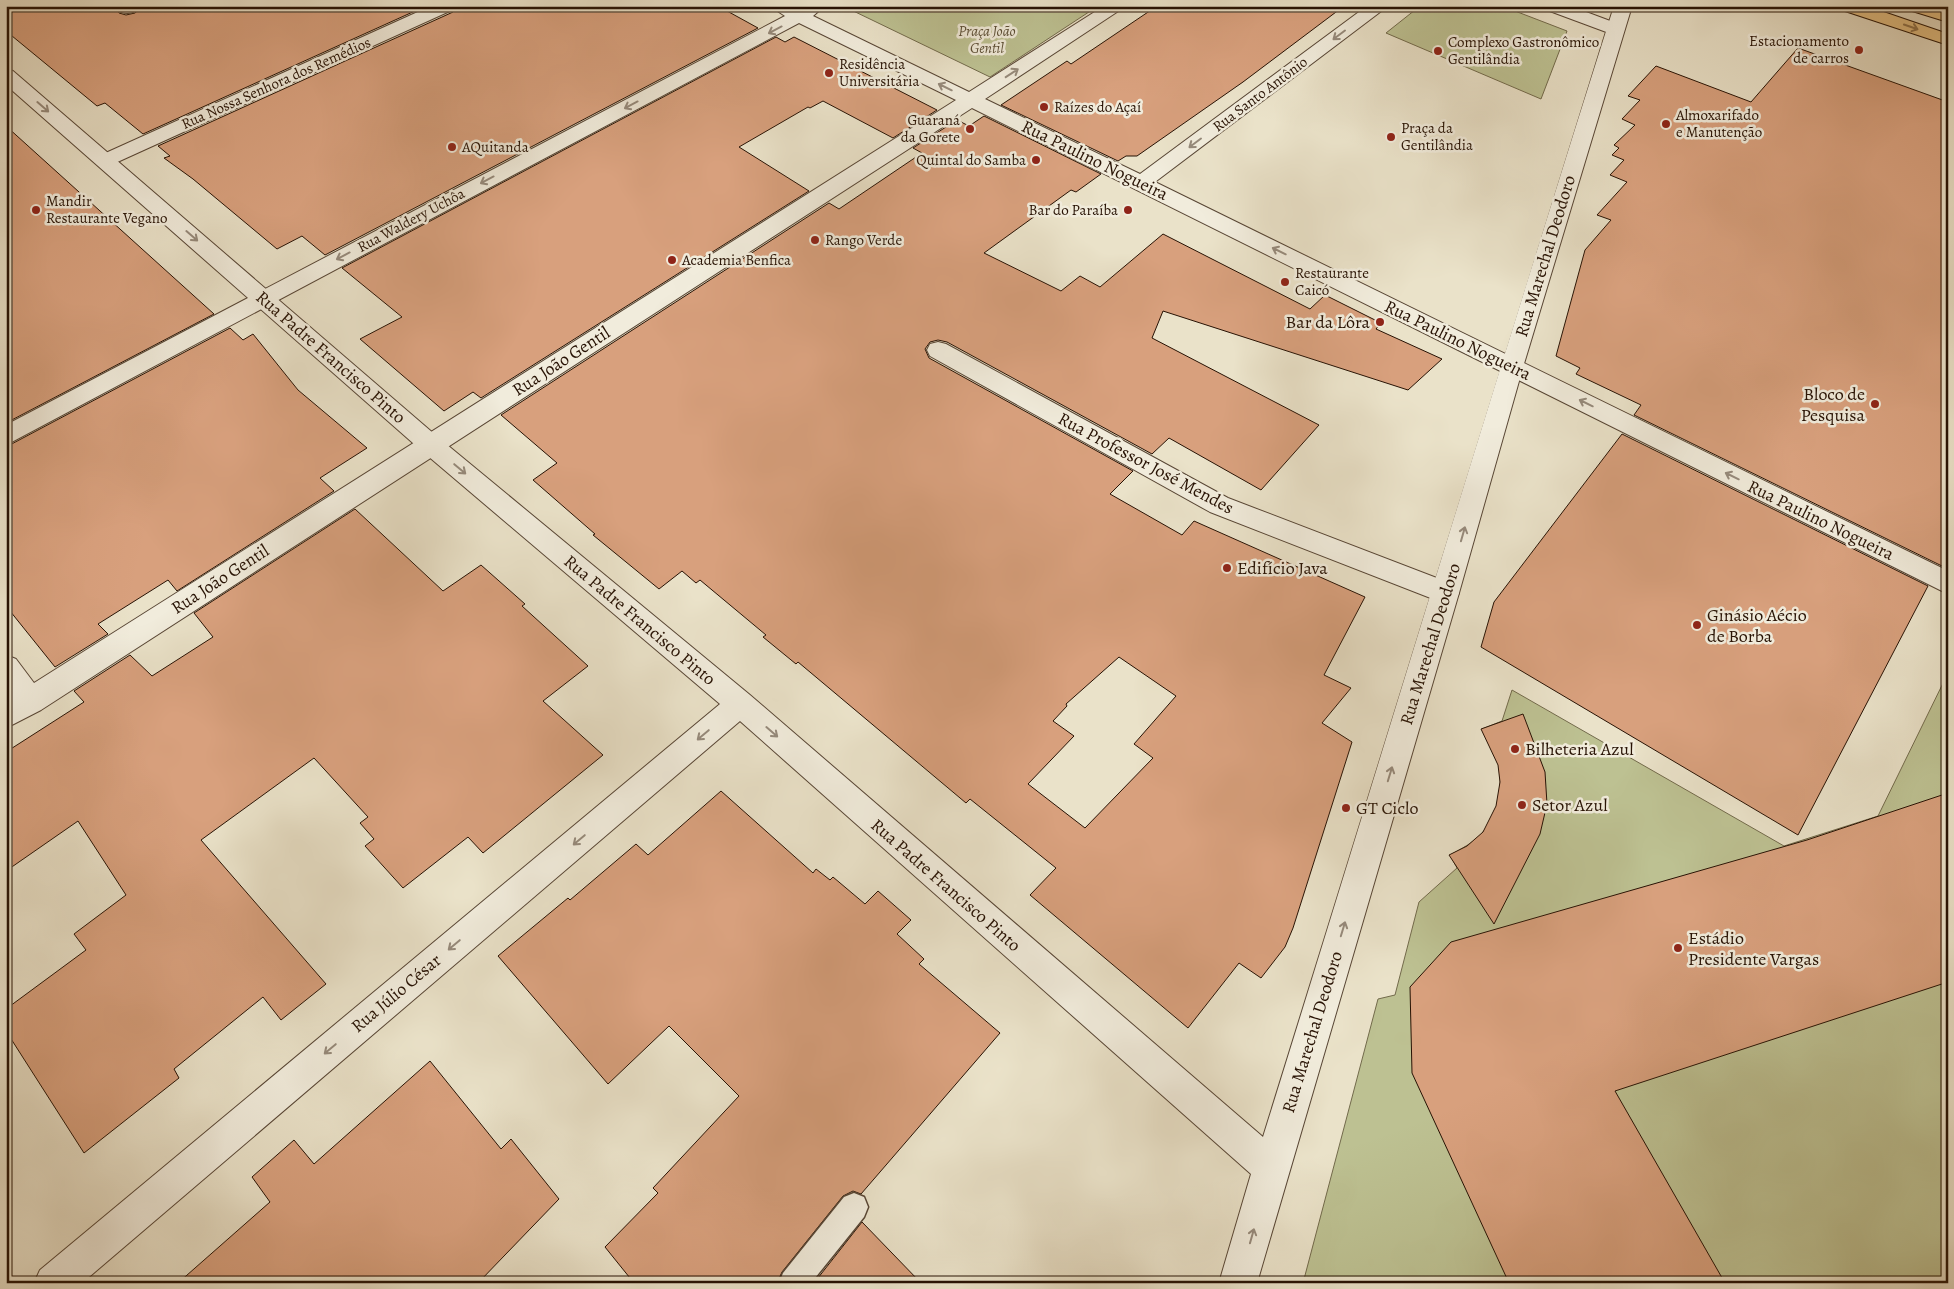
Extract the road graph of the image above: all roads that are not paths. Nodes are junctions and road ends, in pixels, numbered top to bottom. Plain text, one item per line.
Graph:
1 (446, 6) edge
2 (779, 6) edge
3 (817, 6) edge
4 (1116, 6) edge
5 (1379, 6) edge
6 (1554, 6) edge
7 (1848, 6) edge
8 (1915, 6) edge
9 (799, 17) junction
10 (1948, 17) edge
11 (1619, 18) edge
12 (1948, 40) edge
13 (6, 75) edge
14 (971, 99) junction
15 (106, 160) junction
16 (1141, 183) junction
17 (263, 298) junction
18 (938, 350) dead end
19 (1511, 367) junction
20 (6, 436) edge
21 (431, 444) junction
22 (1948, 583) edge
23 (1446, 593) junction
24 (6, 667) edge
25 (31, 701) junction
26 (740, 704) junction
27 (6, 716) edge
28 (1271, 1168) junction
29 (854, 1207) dead end
30 (53, 1283) edge
31 (793, 1283) edge
32 (1238, 1283) edge

1 - 15 street, Rua Nossa Senhora dos Remédios
2 - 9 street, Rua Paulino Nogueira
3 - 9 street, Rua Waldery Uchôa
14 -> 4 street, Rua João Gentil
5 -> 16 street, Rua Santo Antônio
6 - 11 street
7 -> 12 main road
8 - 10 main road
14 -> 9 street, Rua Paulino Nogueira
9 -> 17 street, Rua Waldery Uchôa
11 - 19 street, Rua Marechal Deodoro
13 -> 15 street, Rua Padre Francisco Pinto
14 - 16 street, Rua Paulino Nogueira
14 - 21 street, Rua João Gentil
15 -> 17 street, Rua Padre Francisco Pinto
19 -> 16 street, Rua Paulino Nogueira
17 - 20 street, Rua Waldery Uchôa
17 - 21 street, Rua Padre Francisco Pinto
18 - 23 street, Rua Professor José Mendes
22 -> 19 street, Rua Paulino Nogueira
23 -> 19 street, Rua Marechal Deodoro
21 - 25 street, Rua João Gentil
21 -> 26 street, Rua Padre Francisco Pinto
28 -> 23 street, Rua Marechal Deodoro
24 - 25 street
25 - 27 street, Rua João Gentil
26 -> 28 street, Rua Padre Francisco Pinto
26 -> 30 street, Rua Júlio César
32 -> 28 street, Rua Marechal Deodoro
29 - 31 lane

